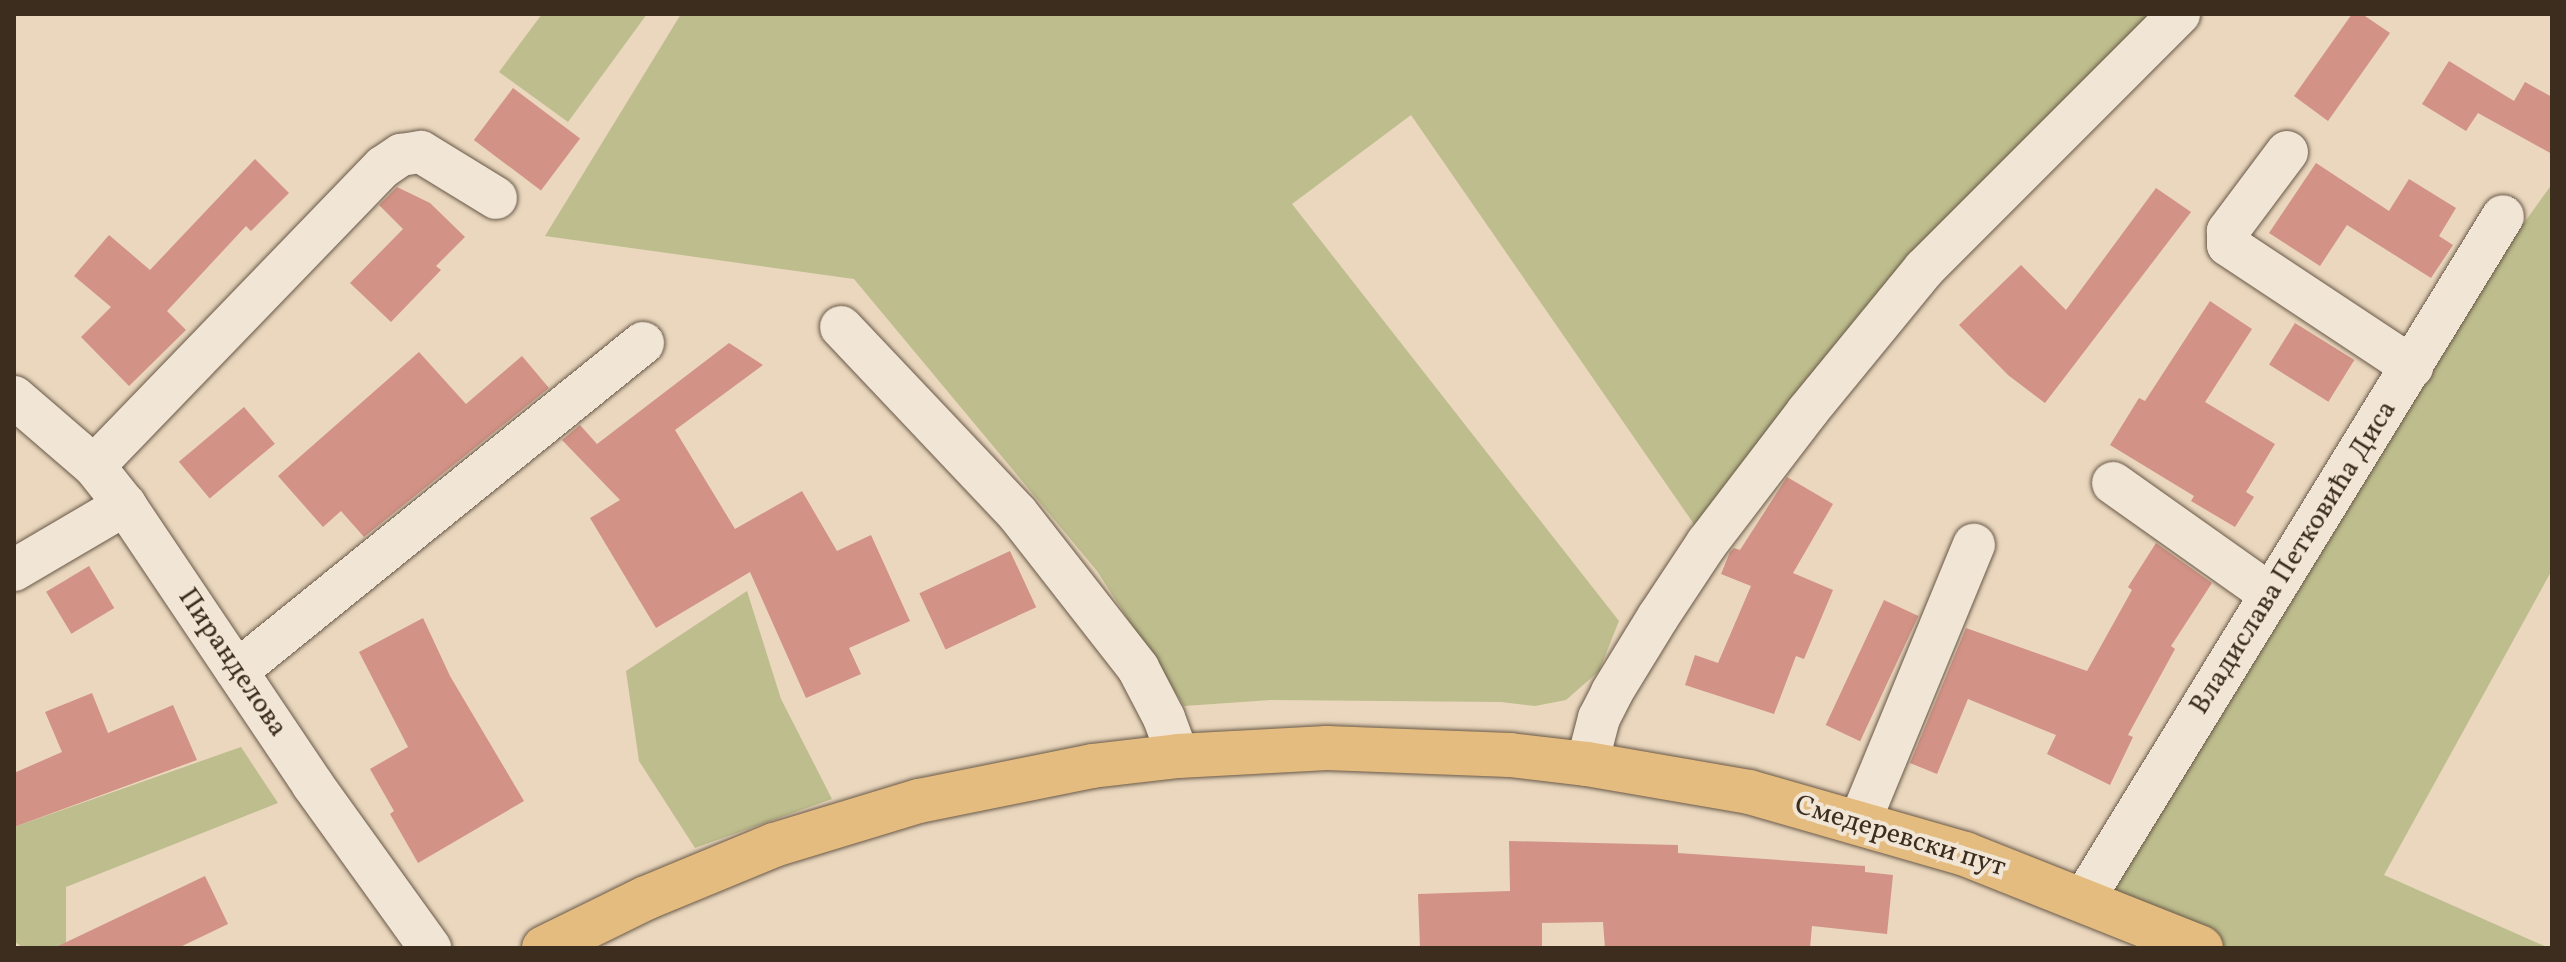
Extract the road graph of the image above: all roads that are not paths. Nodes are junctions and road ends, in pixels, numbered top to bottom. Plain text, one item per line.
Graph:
1 (2179, 14) edge
2 (2287, 152) dead end
3 (496, 198) dead end
4 (2503, 216) dead end
5 (841, 327) dead end
6 (643, 343) dead end
7 (2412, 367) junction
8 (14, 397) edge
9 (94, 466) junction
10 (2113, 483) dead end
11 (125, 505) junction
12 (1974, 545) dead end
13 (14, 570) edge
14 (2270, 594) junction
15 (237, 671) junction
16 (1178, 756) junction
17 (1587, 764) junction
18 (1860, 821) junction
19 (2084, 899) junction
20 (2130, 934) edge
21 (430, 948) edge
22 (544, 948) edge
23 (2201, 948) edge

1 - 17 street
2 - 7 street
3 - 9 street
4 - 7 street, Владислава Петковића Диса
5 - 16 street
6 - 15 street
7 - 14 street, Владислава Петковића Диса
8 - 9 street, Пиранделова
9 - 11 street, Пиранделова
10 - 14 street
11 - 13 street
11 - 15 street, Пиранделова
12 - 18 street
14 - 19 street, Владислава Петковића Диса
15 - 21 street, Пиранделова
16 - 17 main road, Смедеревски пут
16 - 22 main road, Смедеревски пут
17 - 18 main road, Смедеревски пут
18 - 19 main road, Смедеревски пут
19 - 20 main road, Смедеревски пут
20 - 23 main road, Смедеревски пут

